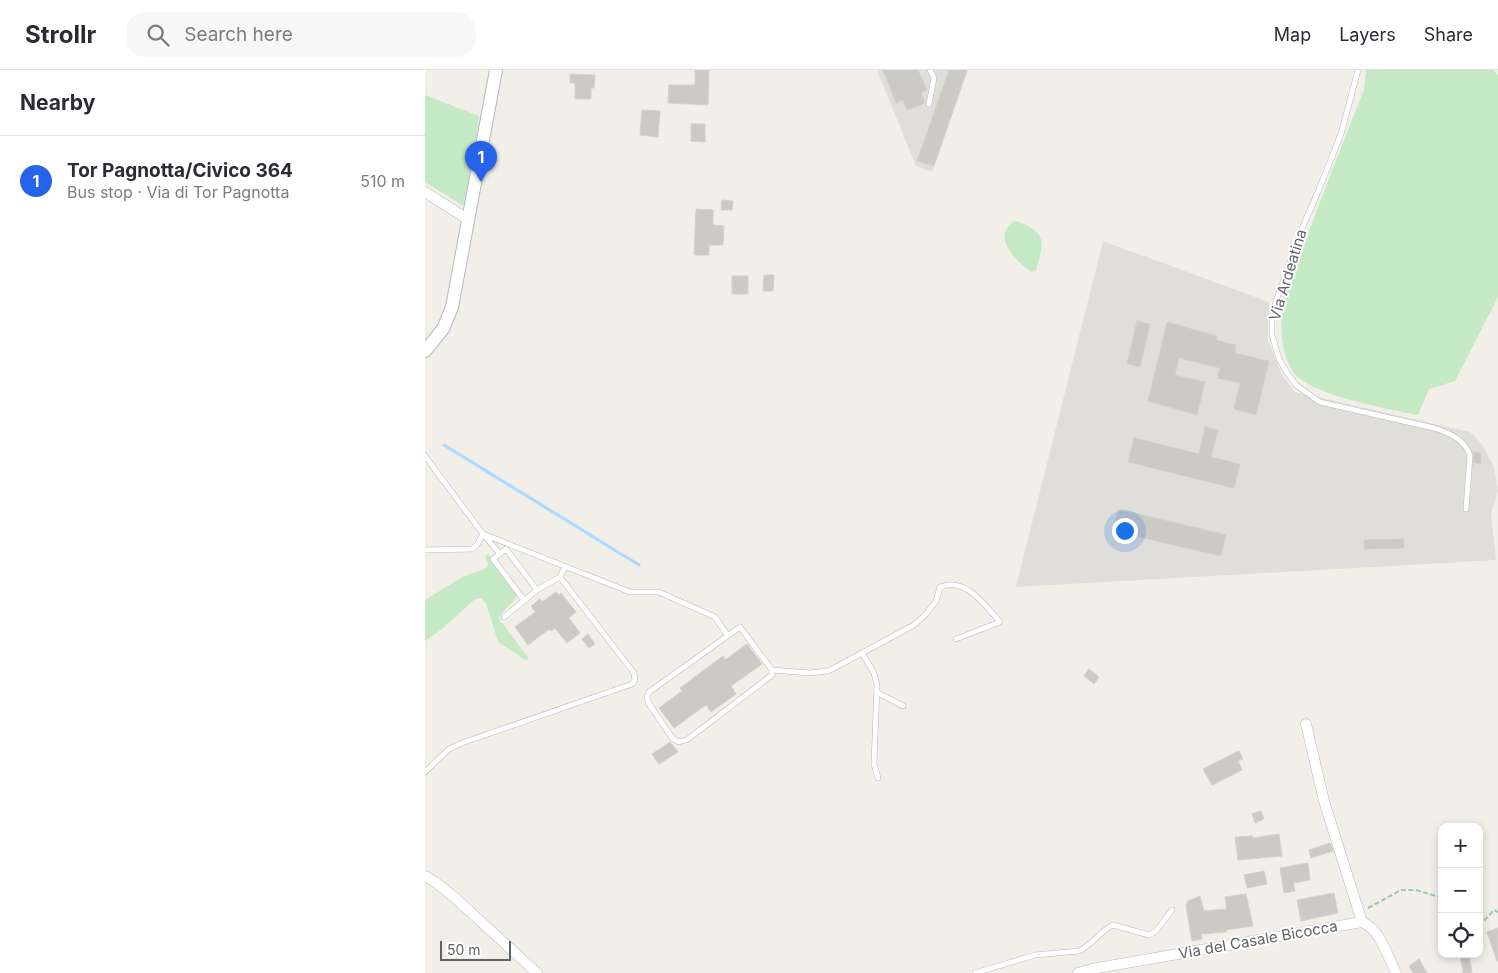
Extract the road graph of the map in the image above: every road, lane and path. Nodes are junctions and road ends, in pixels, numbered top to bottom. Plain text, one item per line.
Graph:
1 (496, 70) edge
2 (930, 70) edge
3 (1358, 70) edge
4 (929, 104) dead end
5 (425, 192) edge
6 (469, 220) junction
7 (425, 351) edge
8 (425, 456) edge
9 (1466, 509) dead end
10 (483, 534) junction
11 (425, 550) edge
12 (500, 554) junction
13 (565, 567) junction
14 (560, 577) junction
15 (537, 590) junction
16 (524, 600) junction
17 (503, 617) dead end
18 (728, 636) junction
19 (956, 639) dead end
20 (862, 653) junction
21 (772, 670) junction
22 (877, 693) junction
23 (903, 706) dead end
24 (1306, 724) dead end
25 (425, 772) edge
26 (878, 778) dead end
27 (425, 876) edge
28 (1438, 898) edge
29 (1172, 910) dead end
30 (1498, 912) edge
31 (1361, 917) junction
32 (1483, 922) edge
33 (1092, 971) edge
34 (537, 973) edge
35 (975, 973) edge
36 (1077, 973) edge
37 (1396, 973) edge

1 - 6 street
2 - 4 lane
3 - 9 lane, Via Ardeatina
5 - 6 street
6 - 7 street
8 - 10 lane
10 - 11 lane
10 - 12 lane
10 - 13 lane
12 - 15 lane
12 - 16 lane
13 - 14 lane
13 - 18 lane
14 - 15 lane
14 - 25 lane
15 - 16 lane
16 - 17 lane
18 - 21 lane
18 - 21 lane
19 - 20 lane
20 - 21 lane
20 - 22 lane
22 - 23 lane
22 - 26 lane
24 - 31 street
27 - 34 street
28 - 31 path
29 - 35 lane
30 - 32 path
31 - 33 street, Via del Casale Bicocca
31 - 37 street
33 - 36 street, Via del Casale Bicocca

